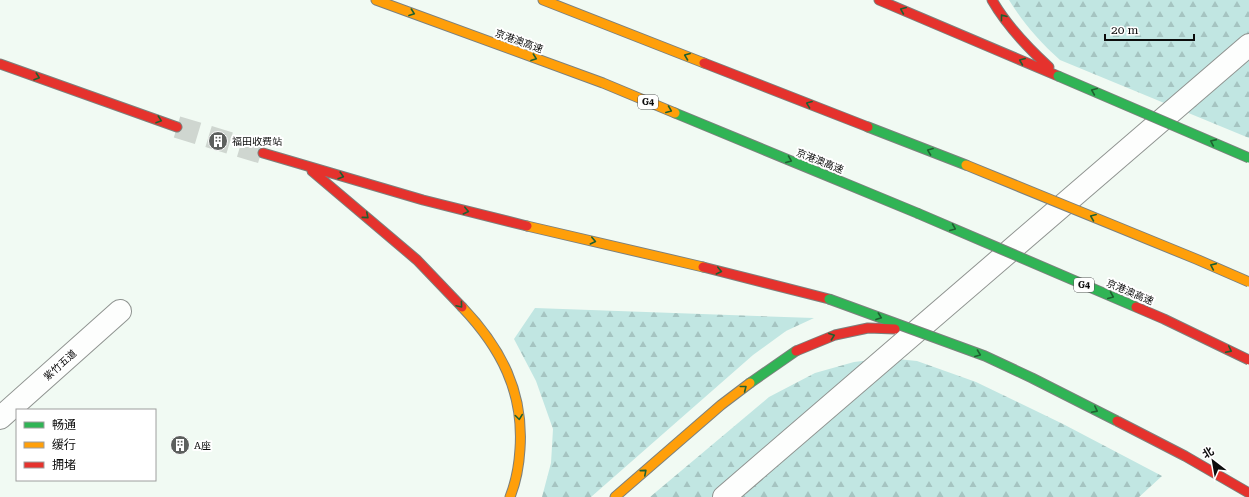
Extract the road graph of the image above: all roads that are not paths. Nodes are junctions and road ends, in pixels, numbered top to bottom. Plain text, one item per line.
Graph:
1 (376, 0) edge
2 (543, 0) edge
3 (879, 0) edge
4 (992, 0) edge
5 (1249, 45) edge
6 (0, 64) edge
7 (1058, 76) junction
8 (177, 126) tunnel mouth
9 (264, 153) tunnel mouth
10 (1249, 158) edge
11 (303, 164) junction
12 (1249, 282) edge
13 (120, 311) dead end
14 (941, 340) junction
15 (1249, 360) edge
16 (0, 418) edge
17 (1249, 493) edge
18 (510, 497) edge
19 (615, 497) edge
20 (724, 497) edge

1 -> 15 highway, 京港澳高速 / G4, bridge
12 -> 2 highway, bridge
7 -> 3 highway
7 -> 4 highway
5 - 20 street
6 -> 8 highway
10 -> 7 highway, bridge
9 - 11 highway
11 -> 14 highway, bridge
11 -> 18 highway
13 - 16 street, 紫竹五道
14 -> 17 highway, bridge
19 -> 14 highway, bridge

